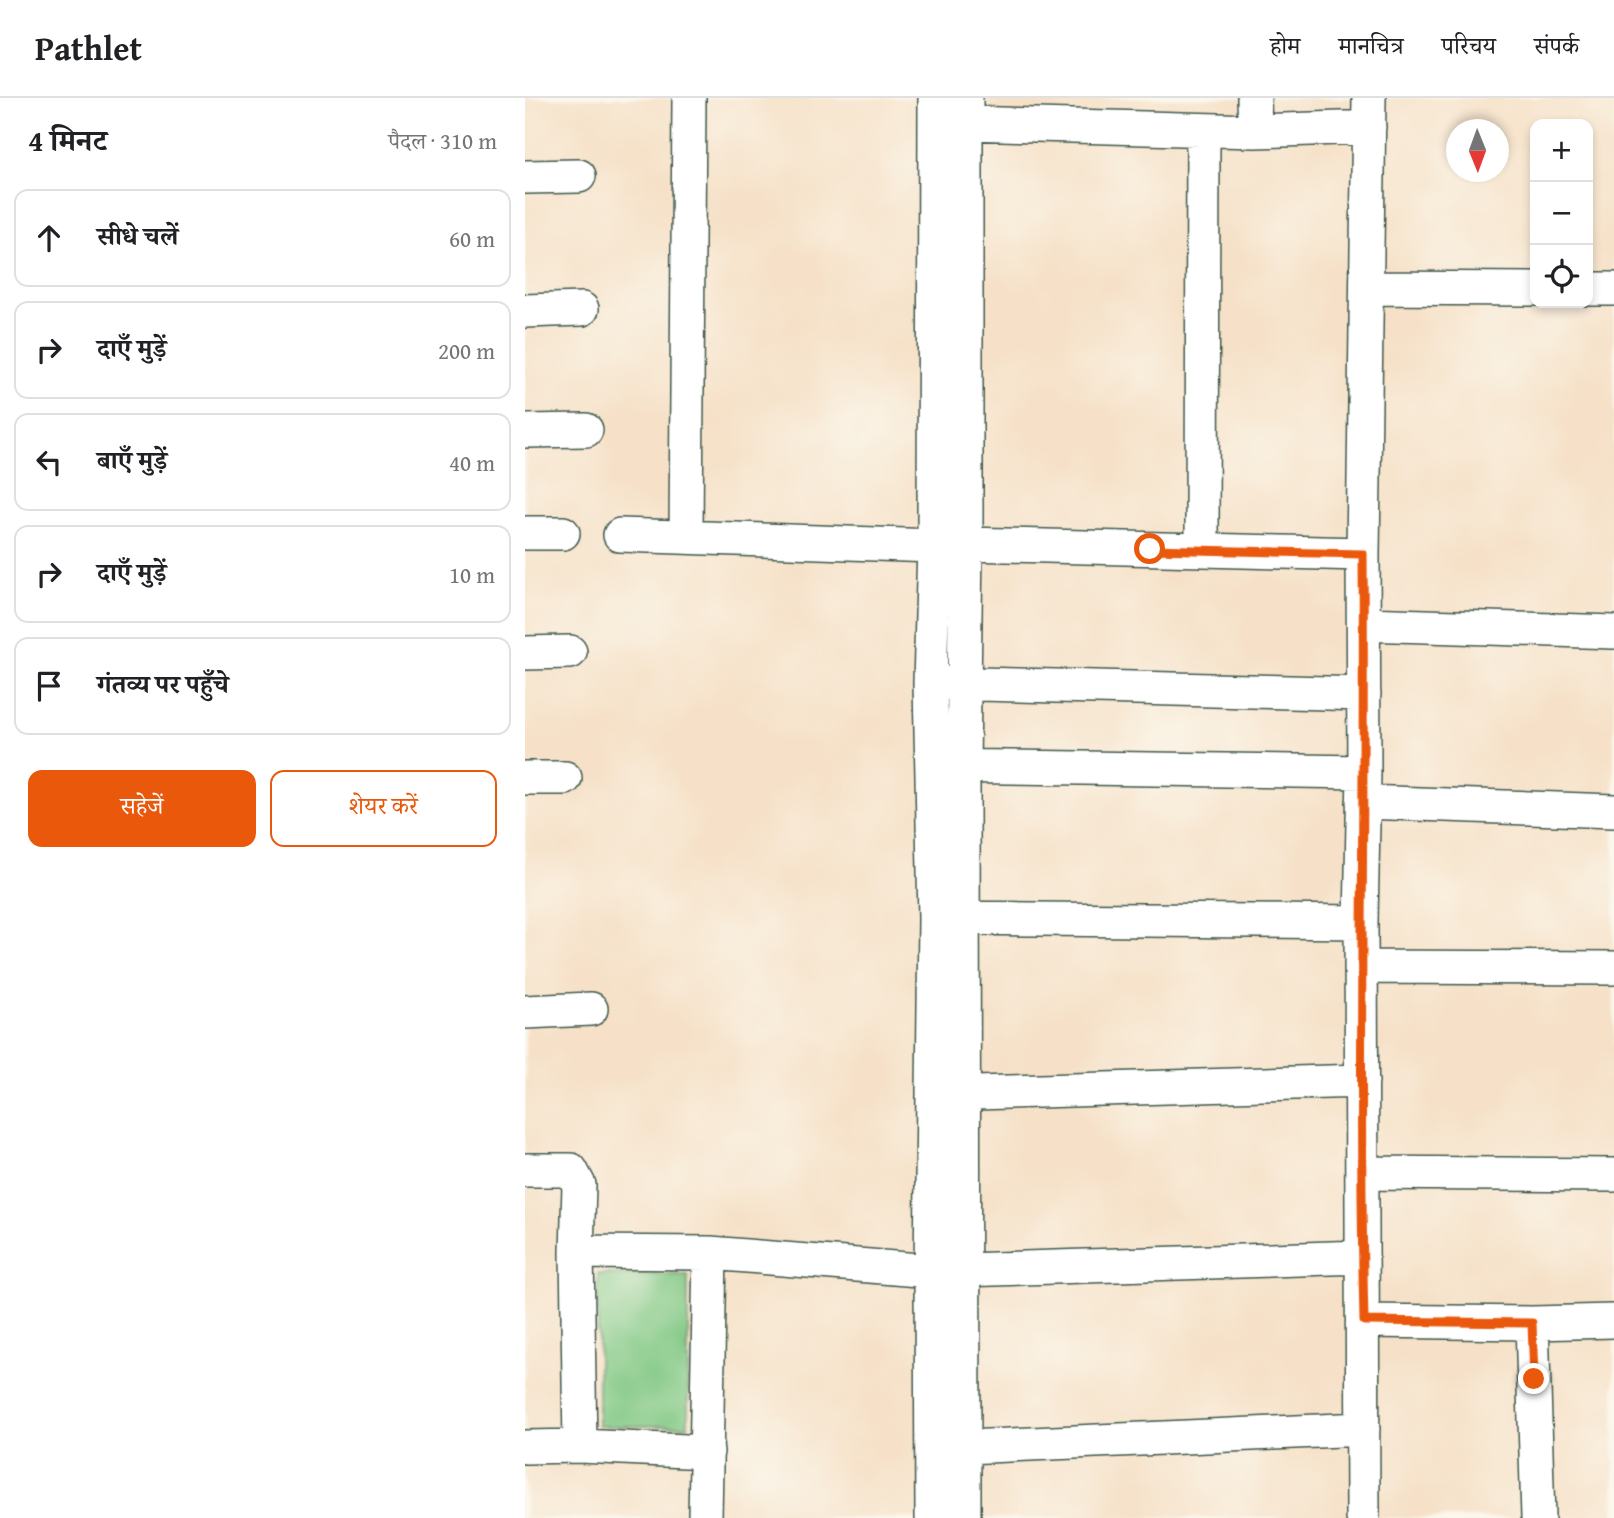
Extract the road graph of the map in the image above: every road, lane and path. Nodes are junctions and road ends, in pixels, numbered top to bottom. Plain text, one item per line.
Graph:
1 (689, 98) edge
2 (1254, 98) edge
3 (950, 111) edge
4 (1369, 112) edge
5 (1203, 130) junction
6 (1255, 131) junction
7 (579, 176) dead end
8 (525, 177) edge
9 (1368, 288) junction
10 (1530, 289) edge
11 (1593, 289) edge
12 (1614, 289) edge
13 (582, 309) dead end
14 (525, 311) edge
15 (525, 430) edge
16 (586, 430) dead end
17 (525, 533) edge
18 (563, 533) dead end
19 (620, 535) dead end
20 (686, 537) junction
21 (966, 544) junction
22 (934, 545) junction
23 (1202, 550) junction
24 (1363, 554) junction
25 (1363, 624) junction
26 (1614, 632) edge
27 (570, 652) dead end
28 (525, 653) edge
29 (930, 683) junction
30 (965, 684) junction
31 (1364, 694) junction
32 (947, 766) junction
33 (525, 778) edge
34 (565, 778) dead end
35 (1364, 787) junction
36 (1614, 811) edge
37 (949, 918) junction
38 (1361, 922) junction
39 (1361, 967) junction
40 (1614, 968) edge
41 (591, 1009) dead end
42 (525, 1012) edge
43 (1361, 1082) junction
44 (948, 1093) junction
45 (525, 1170) edge
46 (1362, 1173) junction
47 (1614, 1175) edge
48 (577, 1252) junction
49 (710, 1253) junction
50 (1362, 1257) junction
51 (948, 1271) junction
52 (1364, 1321) junction
53 (1614, 1321) edge
54 (1532, 1323) junction
55 (1363, 1429) junction
56 (580, 1446) junction
57 (525, 1447) edge
58 (964, 1447) junction
59 (931, 1449) junction
60 (706, 1452) junction
61 (705, 1518) edge
62 (932, 1518) edge
63 (964, 1518) edge
64 (1363, 1518) edge
65 (1538, 1518) edge

1 - 20 street
2 - 6 street
3 - 5 street
3 - 21 street
3 - 22 street
4 - 6 street
4 - 9 street
5 - 6 street
5 - 23 street
7 - 8 street
9 - 10 street
9 - 24 street
11 - 12 street
13 - 14 street
15 - 16 street
17 - 18 street
19 - 20 street
20 - 22 street
21 - 22 street
21 - 23 street
21 - 30 street
22 - 29 street
23 - 24 street
24 - 25 street
25 - 26 street
25 - 31 street
27 - 28 street
29 - 30 street
29 - 32 street
30 - 31 street
30 - 32 street
31 - 35 street
32 - 35 street
32 - 37 street
33 - 34 street
35 - 36 street
35 - 38 street
37 - 38 street
37 - 44 street
38 - 39 street
39 - 40 street
39 - 43 street
41 - 42 street
43 - 44 street
43 - 46 street
44 - 51 street
45 - 48 street
46 - 47 street
46 - 50 street
48 - 49 street
48 - 56 street
49 - 51 street
49 - 60 street
50 - 51 street
50 - 52 street
51 - 58 street
51 - 59 street
52 - 54 street
52 - 55 street
53 - 54 street
54 - 65 street
55 - 58 street
55 - 64 street
56 - 57 street
56 - 60 street
58 - 59 street
58 - 63 street
59 - 62 street
60 - 61 street

